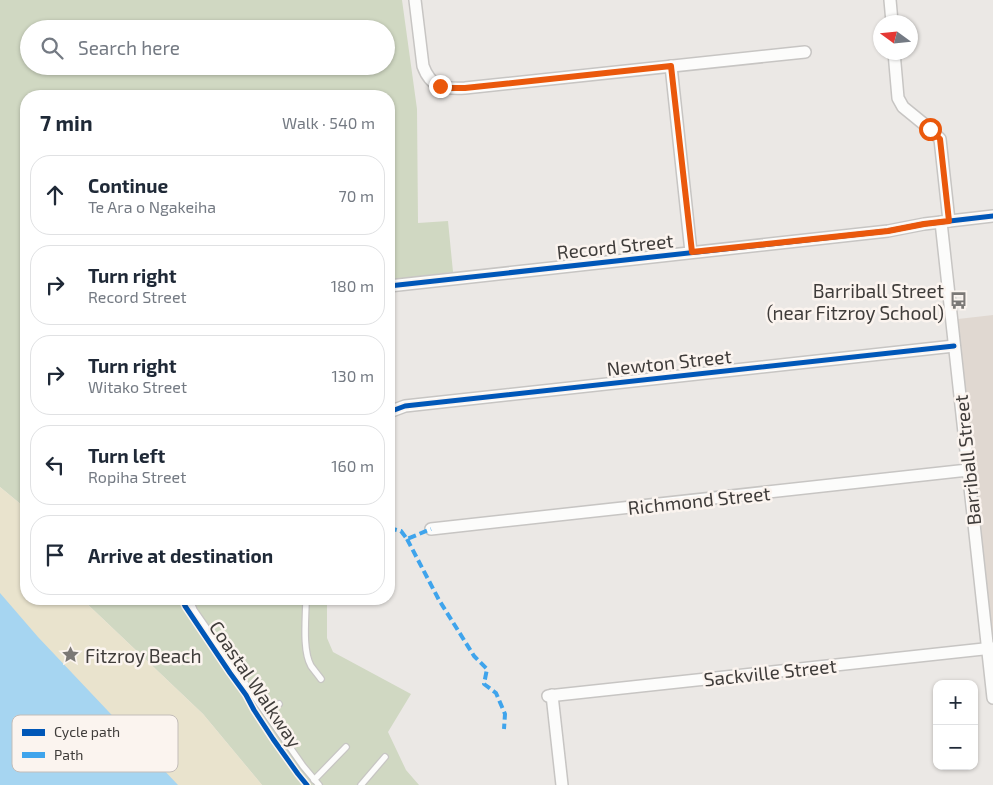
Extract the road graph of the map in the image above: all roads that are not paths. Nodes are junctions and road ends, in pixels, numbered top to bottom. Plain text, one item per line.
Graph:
1 (415, 0) edge
2 (890, 0) edge
3 (891, 15) edge
4 (805, 52) dead end
5 (895, 60) edge
6 (671, 66) junction
7 (993, 216) edge
8 (945, 222) junction
9 (692, 252) junction
10 (395, 285) edge
11 (954, 346) junction
12 (395, 403) edge
13 (405, 406) junction
14 (395, 410) edge
15 (968, 470) junction
16 (431, 529) dead end
17 (192, 605) edge
18 (306, 605) edge
19 (990, 648) edge
20 (322, 678) dead end
21 (993, 698) edge
22 (279, 704) dead end
23 (266, 712) junction
24 (346, 747) dead end
25 (385, 757) dead end
26 (314, 780) junction
27 (319, 785) edge
28 (360, 785) edge
29 (562, 785) edge

1 - 6 street
2 - 3 street
4 - 6 street
5 - 8 street, Barriball Street
6 - 9 street
7 - 8 street, Record Street
8 - 9 street, Record Street
8 - 11 street, Barriball Street
9 - 10 street, Record Street
11 - 13 street, Newton Street
11 - 15 street, Barriball Street
12 - 13 street, Newton Street
13 - 14 street, Newton Street
15 - 16 street, Richmond Street
15 - 19 street, Barriball Street
17 - 23 lane
18 - 20 lane
19 - 21 street, Barriball Street
19 - 29 street, Sackville Street
22 - 23 lane
23 - 26 lane
24 - 26 lane
25 - 28 lane
26 - 27 lane

